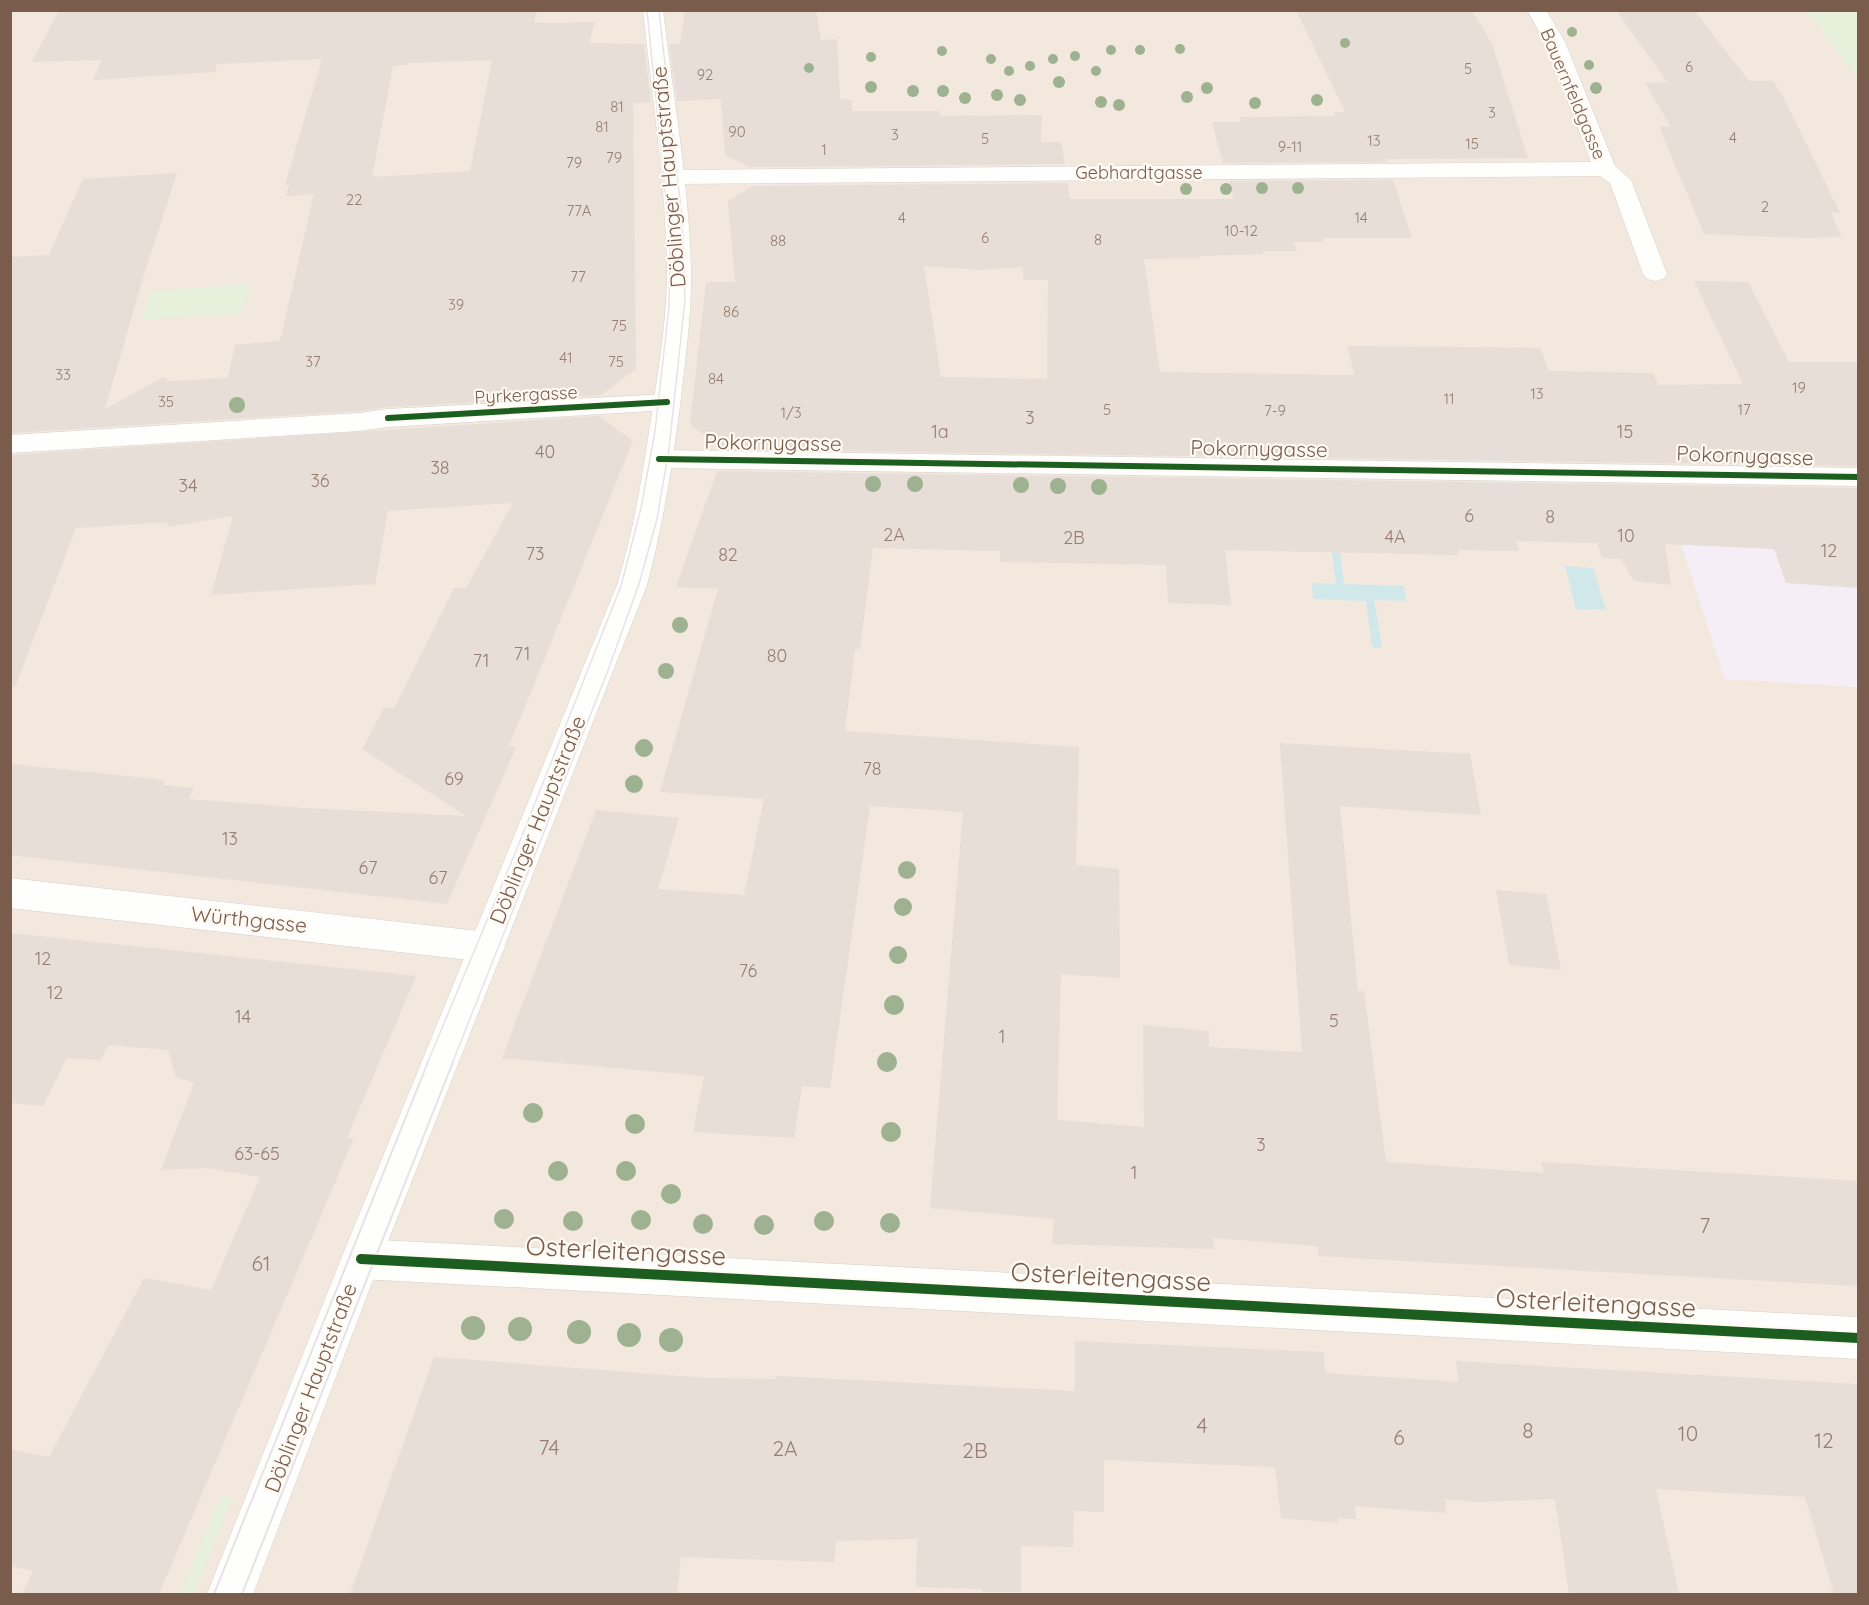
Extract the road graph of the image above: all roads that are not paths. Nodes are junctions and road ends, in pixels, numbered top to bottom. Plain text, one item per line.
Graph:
1 (653, 10) edge
2 (1536, 10) edge
3 (1605, 169) junction
4 (672, 177) junction
5 (1655, 274) dead end
6 (667, 402) junction
7 (10, 444) edge
8 (659, 459) junction
9 (1858, 477) edge
10 (10, 893) edge
11 (487, 947) junction
12 (362, 1259) junction
13 (1858, 1338) edge
14 (231, 1594) edge

1 - 4 street, Döblinger Hauptstraße
2 - 3 street, Bauernfeldgasse
3 - 4 street, Gebhardtgasse
3 - 5 street, Bauernfeldgasse
4 - 6 street, Döblinger Hauptstraße
6 - 7 street, Pyrkergasse
6 - 8 street, Döblinger Hauptstraße
8 - 9 street, Pokornygasse
8 - 11 street, Döblinger Hauptstraße
10 - 11 street, Würthgasse
11 - 12 street, Döblinger Hauptstraße
12 - 13 street, Osterleitengasse
12 - 14 street, Döblinger Hauptstraße

